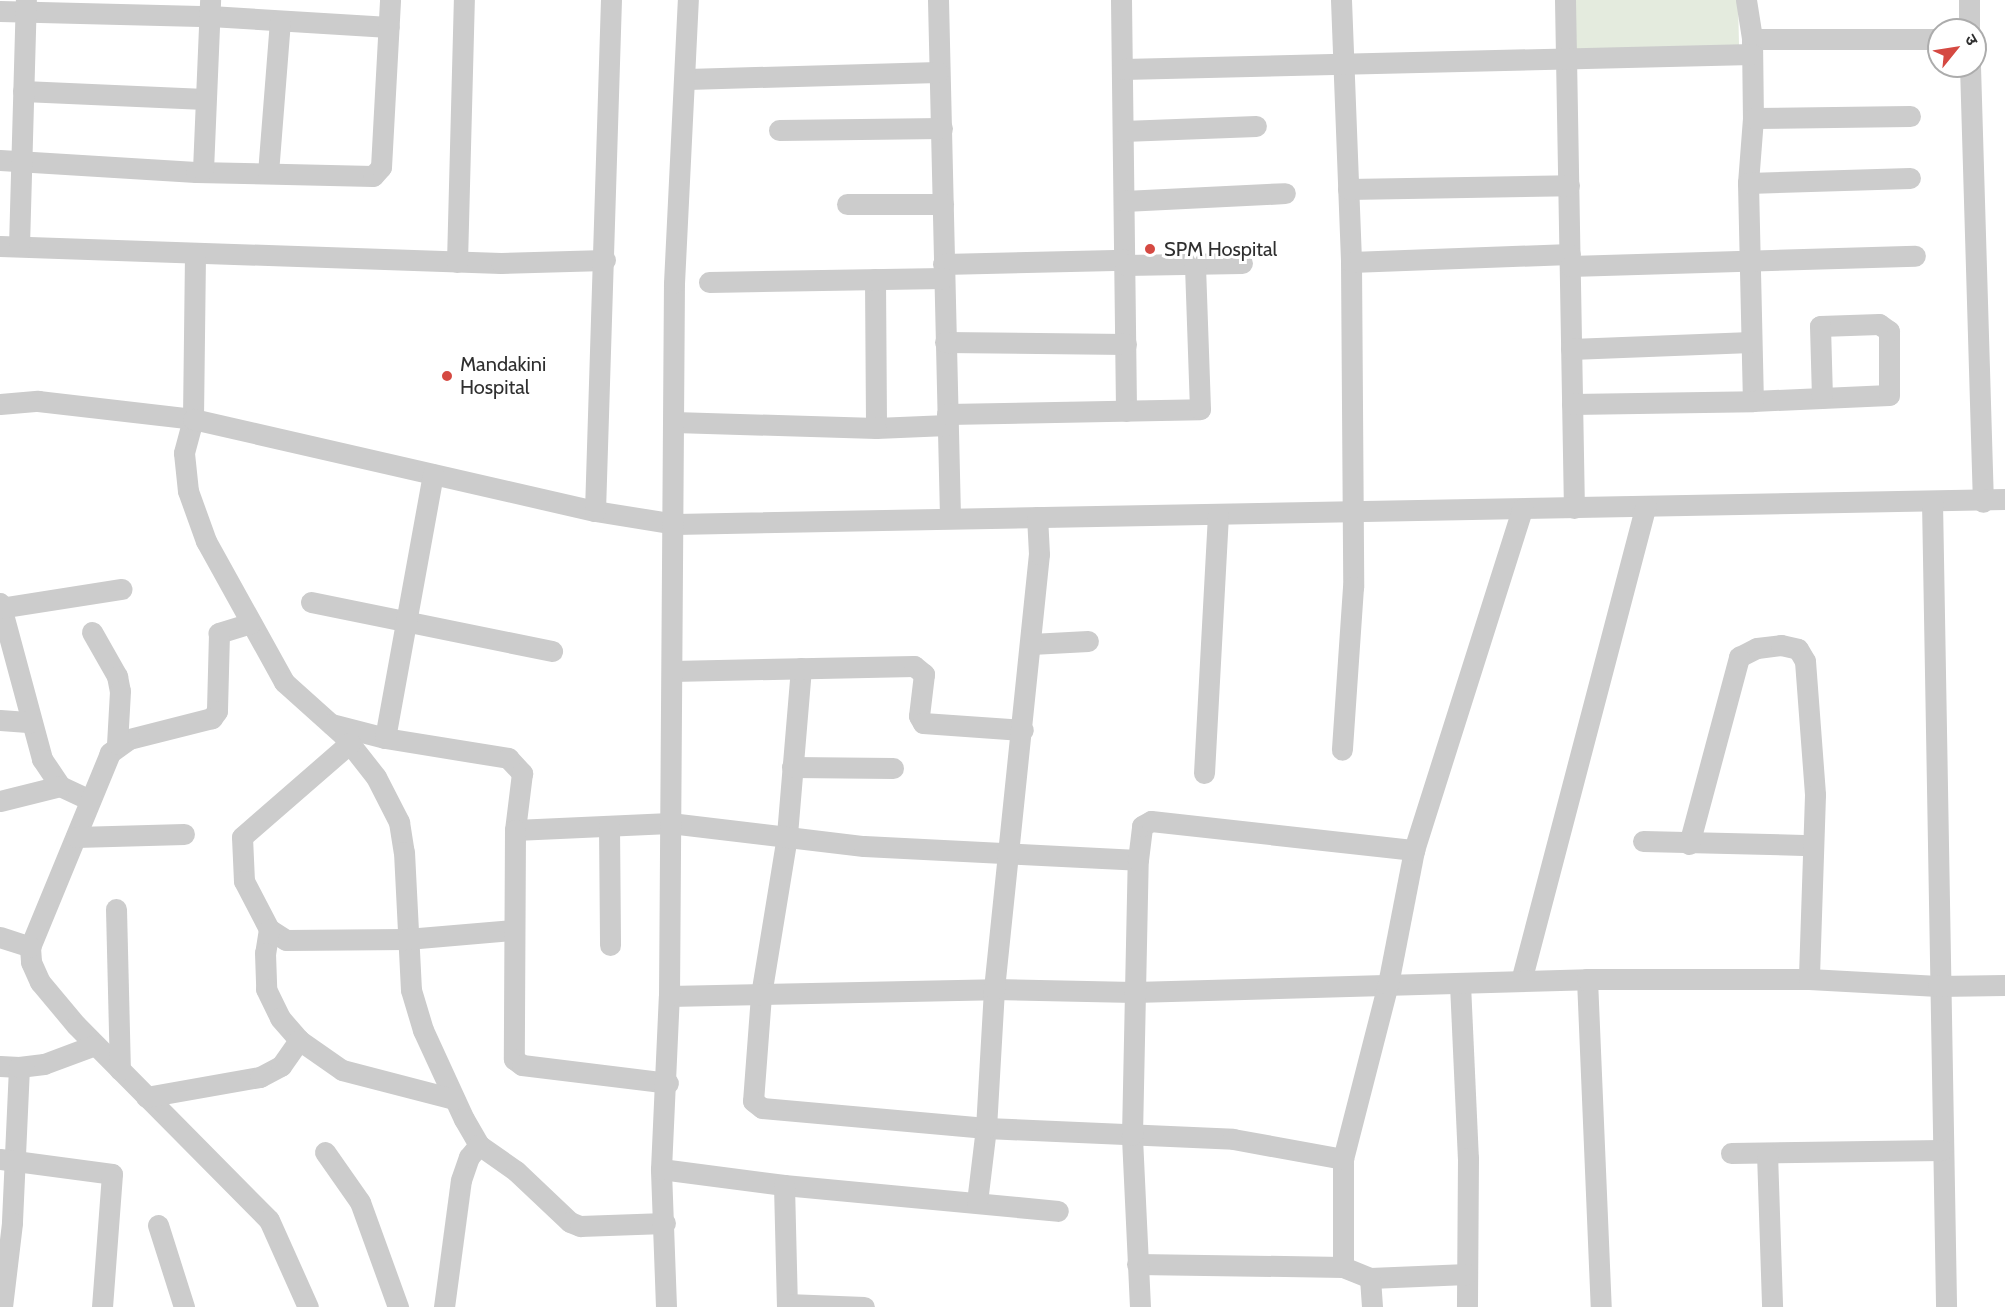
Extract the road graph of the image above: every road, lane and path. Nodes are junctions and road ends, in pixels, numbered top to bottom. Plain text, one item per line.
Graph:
1 (390, 0) edge
2 (464, 0) edge
3 (611, 0) edge
4 (688, 0) edge
5 (938, 0) edge
6 (1120, 0) edge
7 (1341, 0) edge
8 (1565, 0) edge
9 (1746, 0) edge
10 (1969, 0) edge
11 (26, 6) edge
12 (210, 8) edge
13 (0, 11) edge
14 (1969, 18) edge
15 (280, 21) junction
16 (389, 27) junction
17 (1927, 40) edge
18 (1752, 47) junction
19 (1567, 60) junction
20 (1343, 63) junction
21 (1123, 69) junction
22 (938, 72) junction
23 (1970, 78) edge
24 (687, 79) junction
25 (23, 91) junction
26 (205, 99) junction
27 (1910, 116) dead end
28 (1753, 118) junction
29 (1256, 126) dead end
30 (942, 128) junction
31 (779, 130) dead end
32 (1123, 130) junction
33 (0, 160) edge
34 (23, 161) junction
35 (204, 170) junction
36 (268, 173) junction
37 (1910, 178) dead end
38 (1748, 183) junction
39 (1569, 185) junction
40 (1348, 189) junction
41 (1285, 193) dead end
42 (1124, 201) junction
43 (847, 204) dead end
44 (942, 204) junction
45 (10, 246) edge
46 (195, 254) junction
47 (1915, 256) dead end
48 (605, 260) junction
49 (1570, 260) junction
50 (457, 262) junction
51 (1125, 262) junction
52 (1351, 262) junction
53 (1749, 262) junction
54 (1242, 263) dead end
55 (1195, 264) junction
56 (943, 271) junction
57 (874, 279) junction
58 (709, 282) dead end
59 (945, 342) junction
60 (1751, 342) junction
61 (1126, 344) junction
62 (1571, 349) junction
63 (1822, 398) junction
64 (1753, 401) junction
65 (0, 404) edge
66 (1572, 404) junction
67 (1126, 411) junction
68 (193, 419) junction
69 (947, 419) junction
70 (674, 422) junction
71 (876, 428) junction
72 (434, 474) junction
73 (2005, 499) edge
74 (1932, 501) junction
75 (1983, 501) junction
76 (1646, 506) junction
77 (1574, 508) junction
78 (1522, 509) junction
79 (595, 511) junction
80 (1351, 512) junction
81 (1218, 515) junction
82 (950, 517) junction
83 (1037, 517) junction
84 (675, 524) junction
85 (122, 589) dead end
86 (310, 602) dead end
87 (0, 606) edge
88 (406, 619) junction
89 (251, 623) junction
90 (92, 632) dead end
91 (1088, 641) dead end
92 (1031, 644) junction
93 (552, 651) dead end
94 (801, 668) junction
95 (672, 671) junction
96 (0, 720) edge
97 (32, 722) junction
98 (331, 724) junction
99 (1023, 730) junction
100 (385, 738) junction
101 (350, 743) junction
102 (117, 744) junction
103 (1342, 750) dead end
104 (792, 767) junction
105 (893, 768) dead end
106 (1204, 773) dead end
107 (60, 786) junction
108 (90, 800) junction
109 (0, 801) edge
110 (670, 823) junction
111 (609, 826) junction
112 (515, 830) junction
113 (184, 834) dead end
114 (787, 836) junction
115 (76, 837) junction
116 (1643, 841) dead end
117 (1689, 844) junction
118 (1812, 845) junction
119 (1414, 850) junction
120 (1009, 852) junction
121 (1138, 860) junction
122 (116, 909) dead end
123 (269, 929) junction
124 (513, 930) junction
125 (0, 937) edge
126 (407, 939) junction
127 (610, 945) dead end
128 (30, 947) junction
129 (1587, 979) junction
130 (1809, 979) junction
131 (1521, 981) junction
132 (1388, 984) junction
133 (1460, 984) junction
134 (2005, 985) edge
135 (1938, 986) junction
136 (994, 989) junction
137 (1134, 992) junction
138 (761, 995) junction
139 (669, 996) junction
140 (299, 1040) junction
141 (95, 1045) junction
142 (10, 1066) edge
143 (120, 1070) junction
144 (668, 1083) junction
145 (146, 1097) junction
146 (454, 1099) junction
147 (986, 1128) junction
148 (1131, 1135) junction
149 (479, 1145) junction
150 (1942, 1150) junction
151 (325, 1152) dead end
152 (1731, 1153) dead end
153 (1767, 1153) junction
154 (1343, 1159) junction
155 (8, 1160) edge
156 (661, 1168) junction
157 (784, 1185) junction
158 (977, 1202) junction
159 (1058, 1210) dead end
160 (666, 1223) junction
161 (158, 1225) dead end
162 (1137, 1264) junction
163 (1343, 1267) junction
164 (1467, 1274) junction
165 (1370, 1278) junction
166 (787, 1306) edge
167 (2, 1307) edge
168 (102, 1307) edge
169 (184, 1307) edge
170 (308, 1307) edge
171 (398, 1307) edge
172 (444, 1307) edge
173 (666, 1307) edge
174 (864, 1307) edge
175 (1140, 1307) edge
176 (1372, 1307) edge
177 (1467, 1307) edge
178 (1601, 1307) edge
179 (1772, 1307) edge
180 (1946, 1307) edge

1 - 16 street
2 - 50 street
3 - 48 street
4 - 24 street
5 - 22 street
6 - 21 street
7 - 20 street
8 - 19 street
9 - 18 street
10 - 14 street
11 - 12 street
11 - 13 street
11 - 25 street
12 - 15 street
12 - 26 street
15 - 16 street
15 - 36 street
16 - 36 street
17 - 18 street
18 - 19 street
18 - 28 street
19 - 20 street
19 - 39 street
20 - 21 street
20 - 40 street
21 - 32 street
22 - 24 street
22 - 30 street
23 - 75 street
24 - 70 street
25 - 26 street
25 - 34 street
26 - 35 street
27 - 28 street
28 - 38 street
29 - 32 street
30 - 31 street
30 - 44 street
32 - 42 street
33 - 34 street
34 - 35 street
34 - 45 street
35 - 36 street
37 - 38 street
38 - 53 street
39 - 40 street
39 - 49 street
40 - 52 street
41 - 42 street
42 - 51 street
43 - 44 street
44 - 56 street
45 - 46 street
46 - 50 street
46 - 68 street
47 - 53 street
48 - 50 street
48 - 79 street
49 - 52 street
49 - 53 street
49 - 62 street
51 - 55 street
51 - 56 street
51 - 61 street
52 - 80 street
53 - 60 street
54 - 55 street
55 - 67 street
56 - 57 street
56 - 59 street
57 - 58 street
57 - 71 street
59 - 61 street
59 - 69 street
60 - 62 street
60 - 64 street
61 - 67 street
62 - 66 street
63 - 63 street
63 - 64 street
64 - 66 street
65 - 68 street
66 - 77 street
67 - 69 street
68 - 72 street
68 - 89 street
69 - 71 street
69 - 82 street
70 - 71 street
70 - 84 street
72 - 79 street
72 - 88 street
73 - 75 street
74 - 75 street
74 - 76 street
74 - 135 street
76 - 77 street
76 - 131 street
77 - 78 street
78 - 80 street
78 - 119 street
79 - 84 street
80 - 81 street
80 - 103 street
81 - 83 street
81 - 106 street
82 - 83 street
82 - 84 street
83 - 92 street
84 - 95 street
85 - 87 street
86 - 88 street
87 - 97 street
88 - 93 street
88 - 100 street
89 - 98 street
89 - 102 street
90 - 102 street
91 - 92 street
92 - 99 street
94 - 95 street
94 - 99 street
94 - 104 street
95 - 110 street
96 - 97 street
97 - 107 street
98 - 100 street
98 - 101 street
99 - 120 street
100 - 112 street
101 - 123 street
101 - 126 street
102 - 108 street
104 - 105 street
104 - 114 street
107 - 108 street
107 - 109 street
108 - 115 street
110 - 111 street
110 - 114 street
110 - 139 street
111 - 112 street
111 - 127 street
112 - 124 street
113 - 115 street
114 - 120 street
114 - 138 street
115 - 128 street
116 - 117 street
117 - 118 street
117 - 118 street
118 - 130 street
119 - 121 street
119 - 132 street
120 - 121 street
120 - 136 street
121 - 137 street
122 - 143 street
123 - 126 street
123 - 140 street
124 - 126 street
124 - 144 street
125 - 128 street
126 - 146 street
128 - 141 street
129 - 130 street
129 - 131 street
129 - 178 street
130 - 135 street
131 - 133 street
132 - 133 street
132 - 137 street
132 - 154 street
133 - 164 street
134 - 135 street
135 - 150 street
136 - 137 street
136 - 138 street
136 - 147 street
137 - 148 street
138 - 139 street
138 - 147 street
139 - 144 street
140 - 145 street
140 - 146 street
141 - 142 street
141 - 143 street
142 - 155 street
143 - 145 street
144 - 156 street
145 - 170 street
146 - 149 street
147 - 148 street
147 - 158 street
148 - 154 street
148 - 162 street
149 - 160 street
149 - 172 street
150 - 153 street
150 - 180 street
151 - 171 street
152 - 153 street
153 - 179 street
154 - 163 street
155 - 167 street
155 - 168 street
156 - 157 street
156 - 160 street
157 - 158 street
157 - 166 street
158 - 159 street
160 - 173 street
161 - 169 street
162 - 163 street
162 - 175 street
163 - 165 street
164 - 165 street
164 - 177 street
165 - 176 street
166 - 174 street

